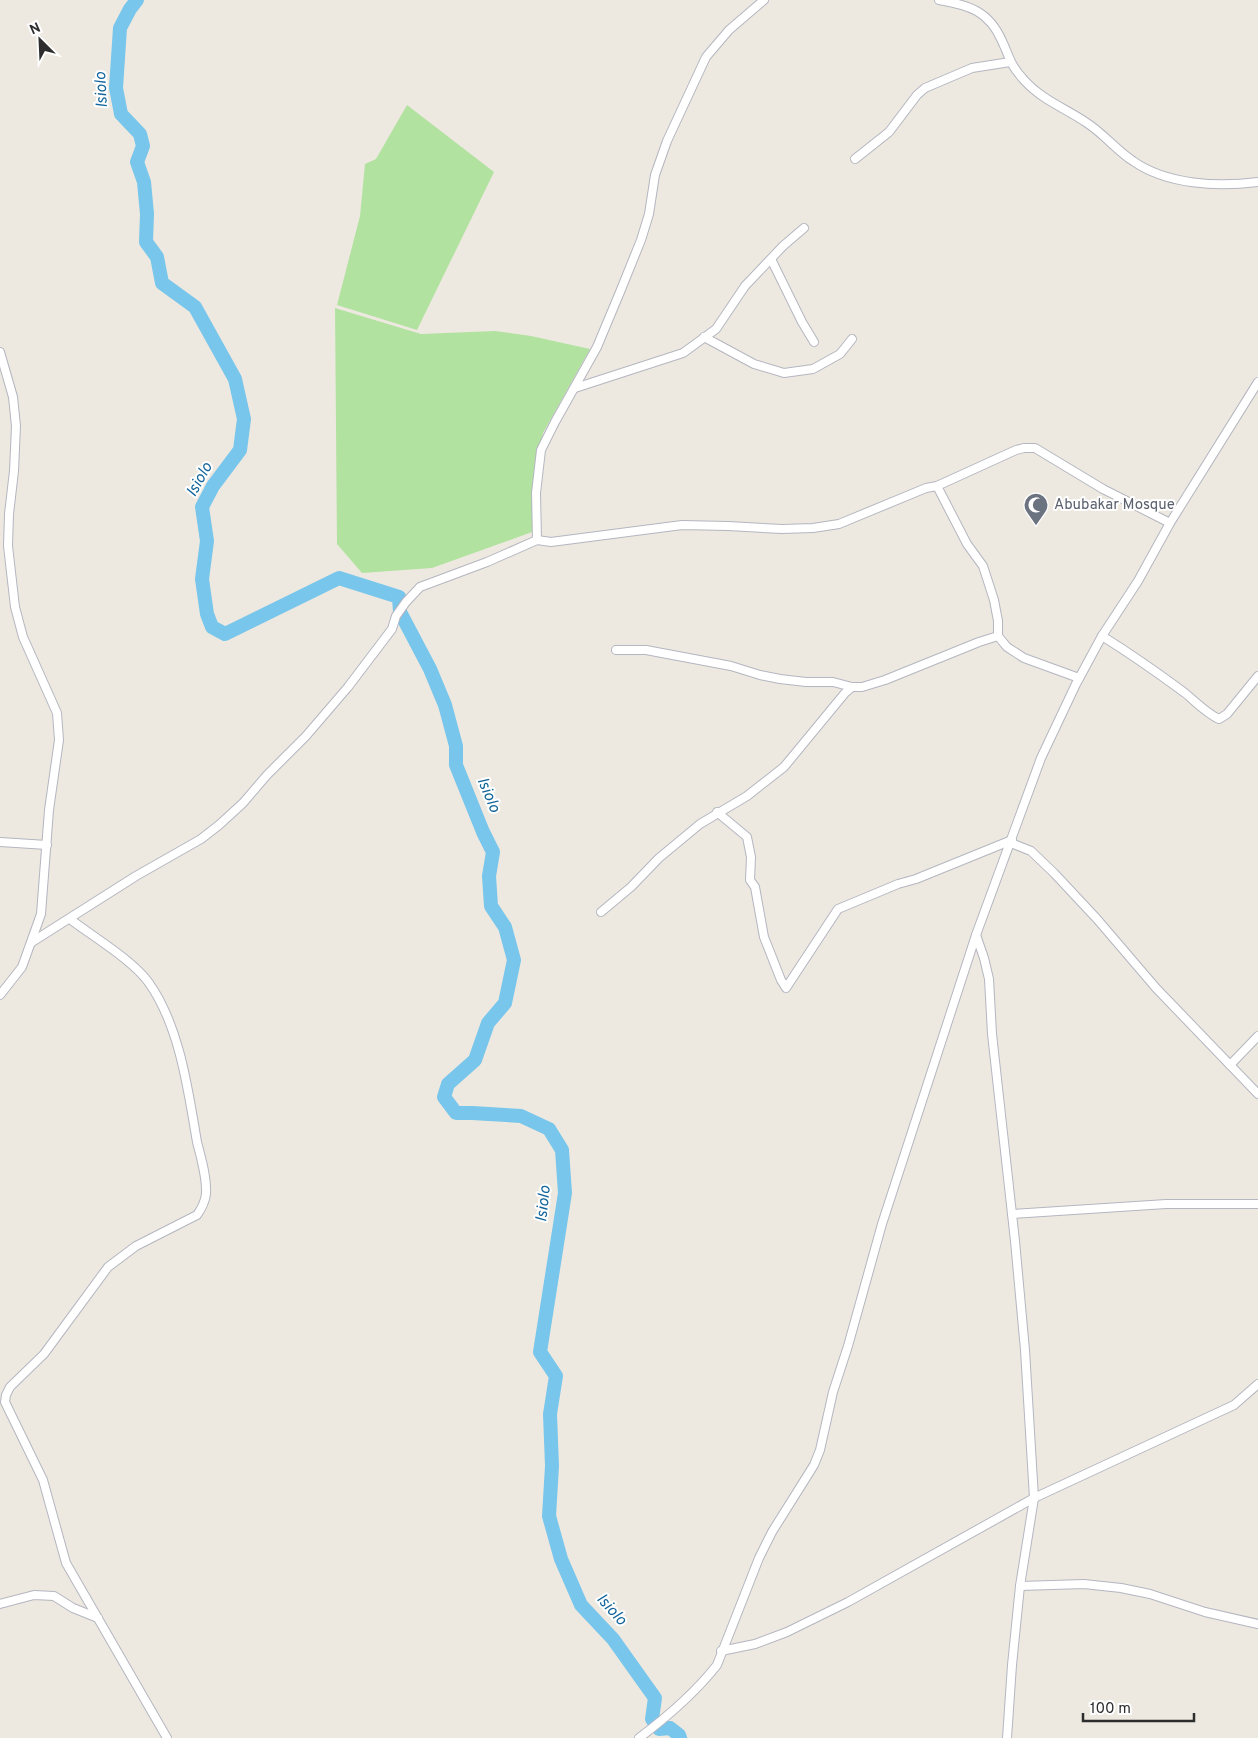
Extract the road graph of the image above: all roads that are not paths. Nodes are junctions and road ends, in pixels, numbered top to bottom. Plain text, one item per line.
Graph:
1 (764, 0) edge
2 (939, 0) edge
3 (1010, 62) junction
4 (855, 159) dead end
5 (1258, 182) edge
6 (804, 228) dead end
7 (770, 260) junction
8 (704, 338) junction
9 (852, 339) dead end
10 (814, 342) dead end
11 (0, 352) edge
12 (1258, 382) edge
13 (574, 388) junction
14 (937, 486) junction
15 (1170, 524) junction
16 (537, 540) junction
17 (998, 636) junction
18 (1102, 636) junction
19 (616, 650) dead end
20 (1258, 676) edge
21 (1079, 678) junction
22 (852, 687) junction
23 (717, 812) junction
24 (1011, 841) junction
25 (0, 842) edge
26 (46, 845) junction
27 (601, 912) dead end
28 (70, 919) junction
29 (976, 935) junction
30 (32, 942) junction
31 (0, 995) edge
32 (1258, 1036) edge
33 (1230, 1065) junction
34 (1258, 1094) edge
35 (1258, 1204) edge
36 (1012, 1214) junction
37 (1258, 1384) edge
38 (1034, 1498) junction
39 (1020, 1586) junction
40 (0, 1604) edge
41 (98, 1618) junction
42 (1258, 1624) edge
43 (721, 1651) junction
44 (167, 1738) edge
45 (638, 1738) edge
46 (1007, 1738) edge

1 - 13 street
2 - 3 street
3 - 4 street
3 - 5 street
6 - 7 street
7 - 8 street
7 - 10 street
8 - 9 street
8 - 13 street
11 - 26 street
12 - 15 street
13 - 16 street
14 - 15 street
14 - 16 street
14 - 17 street
15 - 18 street
16 - 28 street
17 - 21 street
17 - 22 street
18 - 20 street
18 - 21 street
19 - 22 street
21 - 24 street
22 - 23 street
23 - 24 street
23 - 27 street
24 - 29 street
24 - 33 street
25 - 26 street
26 - 30 street
28 - 30 street
28 - 41 street
29 - 36 street
29 - 43 street
30 - 31 street
32 - 33 street
33 - 34 street
35 - 36 street
36 - 38 street
37 - 38 street
38 - 39 street
38 - 43 street
39 - 42 street
39 - 46 street
40 - 41 street
41 - 44 street
43 - 45 street

